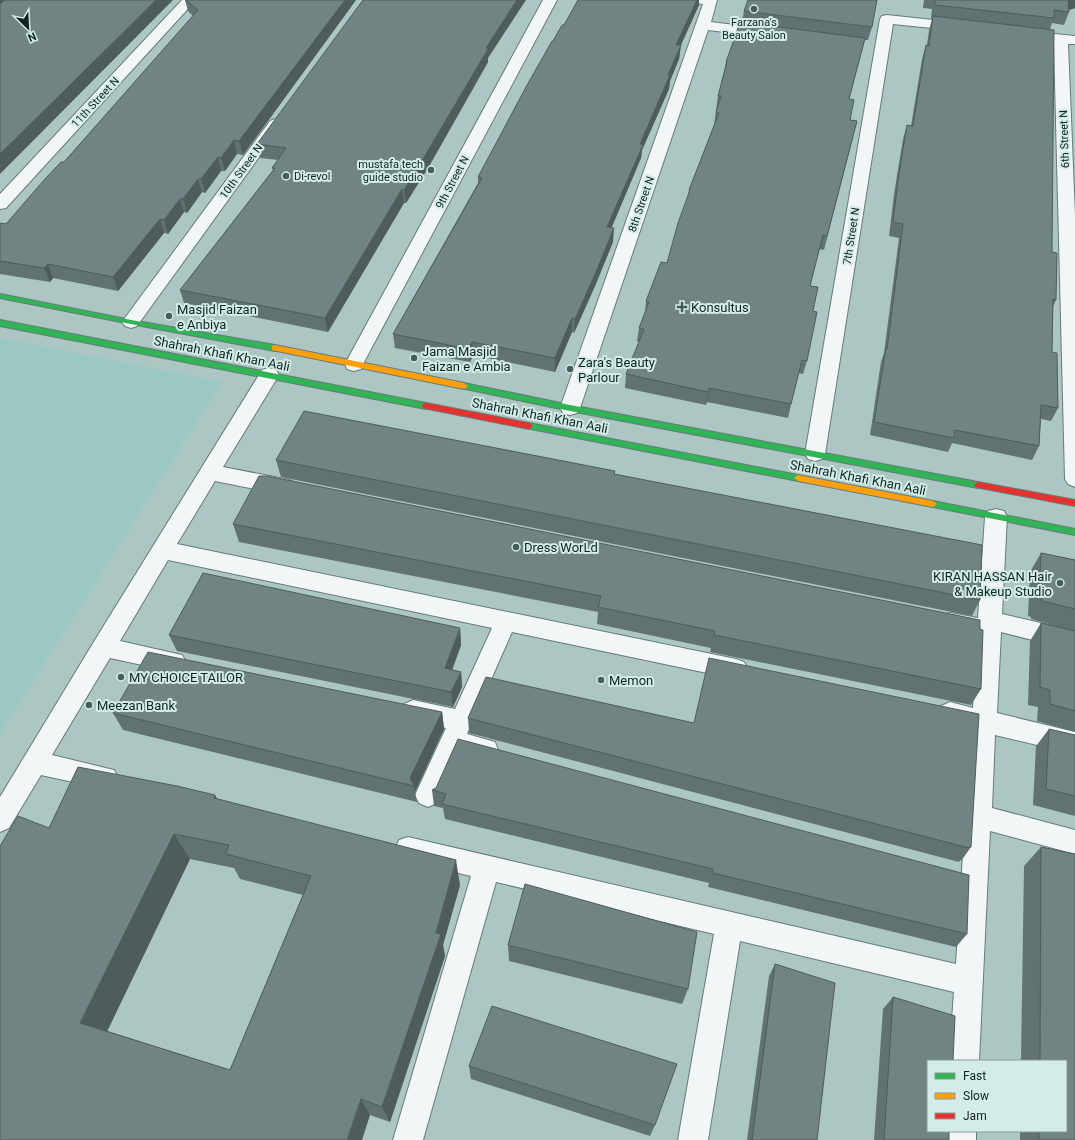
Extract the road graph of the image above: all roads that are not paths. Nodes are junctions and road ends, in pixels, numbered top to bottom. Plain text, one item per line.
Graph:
1 (190, 0) edge
2 (550, 0) edge
3 (706, 1) edge
4 (703, 25) junction
5 (974, 29) edge
6 (1013, 33) edge
7 (781, 35) edge
8 (1068, 39) edge
9 (286, 110) edge
10 (0, 204) edge
11 (0, 296) edge
12 (131, 322) junction
13 (0, 323) edge
14 (354, 364) junction
15 (283, 375) junction
16 (570, 408) junction
17 (815, 454) junction
18 (210, 472) junction
19 (1075, 479) edge
20 (304, 491) edge
21 (1075, 502) edge
22 (996, 517) junction
23 (1075, 532) edge
24 (162, 550) junction
25 (934, 619) edge
26 (506, 621) junction
27 (989, 625) junction
28 (1075, 642) edge
29 (104, 647) junction
30 (197, 666) edge
31 (752, 672) edge
32 (391, 707) edge
33 (930, 709) edge
34 (984, 720) junction
35 (457, 731) junction
36 (1075, 744) edge
37 (506, 755) edge
38 (34, 762) junction
39 (126, 783) edge
40 (428, 795) dead end
41 (978, 816) junction
42 (0, 820) edge
43 (1075, 842) edge
44 (387, 844) edge
45 (487, 867) junction
46 (729, 924) junction
47 (968, 981) junction
48 (964, 1060) edge
49 (408, 1140) edge
50 (693, 1140) edge

1 - 10 street, 11th Street N
2 - 14 street, 9th Street N
3 - 4 street, 8th Street N
4 - 7 street
4 - 16 street, 8th Street N
5 - 17 street, 7th Street N
6 - 8 street
8 - 19 street, 6th Street N
9 - 12 street, 10th Street N
11 - 12 main road, Shahrah Khafi Khan Aali
12 - 14 main road, Shahrah Khafi Khan Aali
13 - 15 main road, Shahrah Khafi Khan Aali
14 - 16 main road, Shahrah Khafi Khan Aali
15 - 18 street
15 - 22 main road, Shahrah Khafi Khan Aali
16 - 17 main road, Shahrah Khafi Khan Aali
17 - 21 main road, Shahrah Khafi Khan Aali
18 - 20 street
18 - 24 street
22 - 23 main road, Shahrah Khafi Khan Aali
22 - 27 street
24 - 26 street
24 - 29 street
25 - 27 street
26 - 31 street
26 - 35 street
27 - 28 street
27 - 34 street
29 - 30 street
29 - 38 street
32 - 35 street
33 - 34 street
34 - 36 street
34 - 41 street
35 - 37 street
35 - 40 street
38 - 39 street
38 - 42 street
41 - 43 street
41 - 47 street
44 - 45 street
45 - 46 street
45 - 49 street
46 - 47 street
46 - 50 street
47 - 48 street

